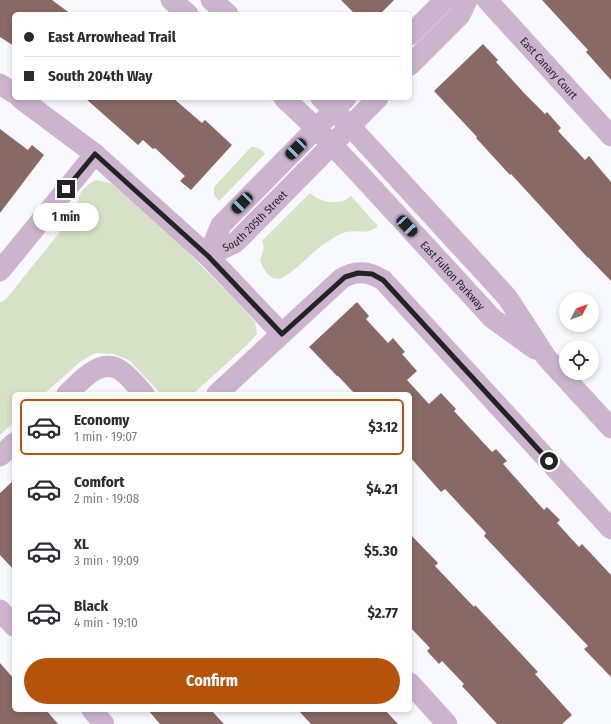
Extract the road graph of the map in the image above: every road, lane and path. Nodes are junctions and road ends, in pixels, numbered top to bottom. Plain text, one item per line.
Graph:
1 (171, 0) edge
2 (211, 0) edge
3 (445, 0) edge
4 (467, 0) edge
5 (487, 0) edge
6 (186, 12) edge
7 (226, 12) edge
8 (412, 33) edge
9 (412, 63) edge
10 (0, 84) edge
11 (12, 92) edge
12 (23, 100) edge
13 (286, 100) edge
14 (376, 100) edge
15 (334, 102) edge
16 (350, 126) junction
17 (316, 128) junction
18 (611, 136) edge
19 (332, 144) junction
20 (95, 154) junction
21 (208, 256) junction
22 (0, 271) edge
23 (282, 334) junction
24 (546, 357) junction
25 (69, 392) edge
26 (142, 392) edge
27 (219, 392) edge
28 (611, 428) edge
29 (12, 445) edge
30 (0, 456) edge
31 (611, 529) edge
32 (0, 610) edge
33 (12, 624) edge
34 (412, 685) edge
35 (94, 712) edge
36 (104, 724) edge
37 (447, 724) edge

1 - 6 street
2 - 7 street
3 - 8 street
4 - 9 street
5 - 18 street, East Canary Court
10 - 11 street
12 - 20 street
13 - 17 street, East Fulton Parkway
14 - 16 street, South 205th Street
15 - 16 street, East Fulton Parkway
15 - 17 street, South 205th Street
16 - 19 street, South 205th Street
16 - 24 street, East Fulton Parkway
17 - 19 street, East Fulton Parkway
17 - 21 street, South 205th Street
19 - 21 street, South 205th Street
19 - 24 street, East Fulton Parkway
20 - 21 street
20 - 22 street
21 - 23 street
23 - 27 street
23 - 31 street
24 - 28 street, East Fulton Parkway
25 - 26 street
29 - 30 street
32 - 33 street
34 - 37 street
35 - 36 street

